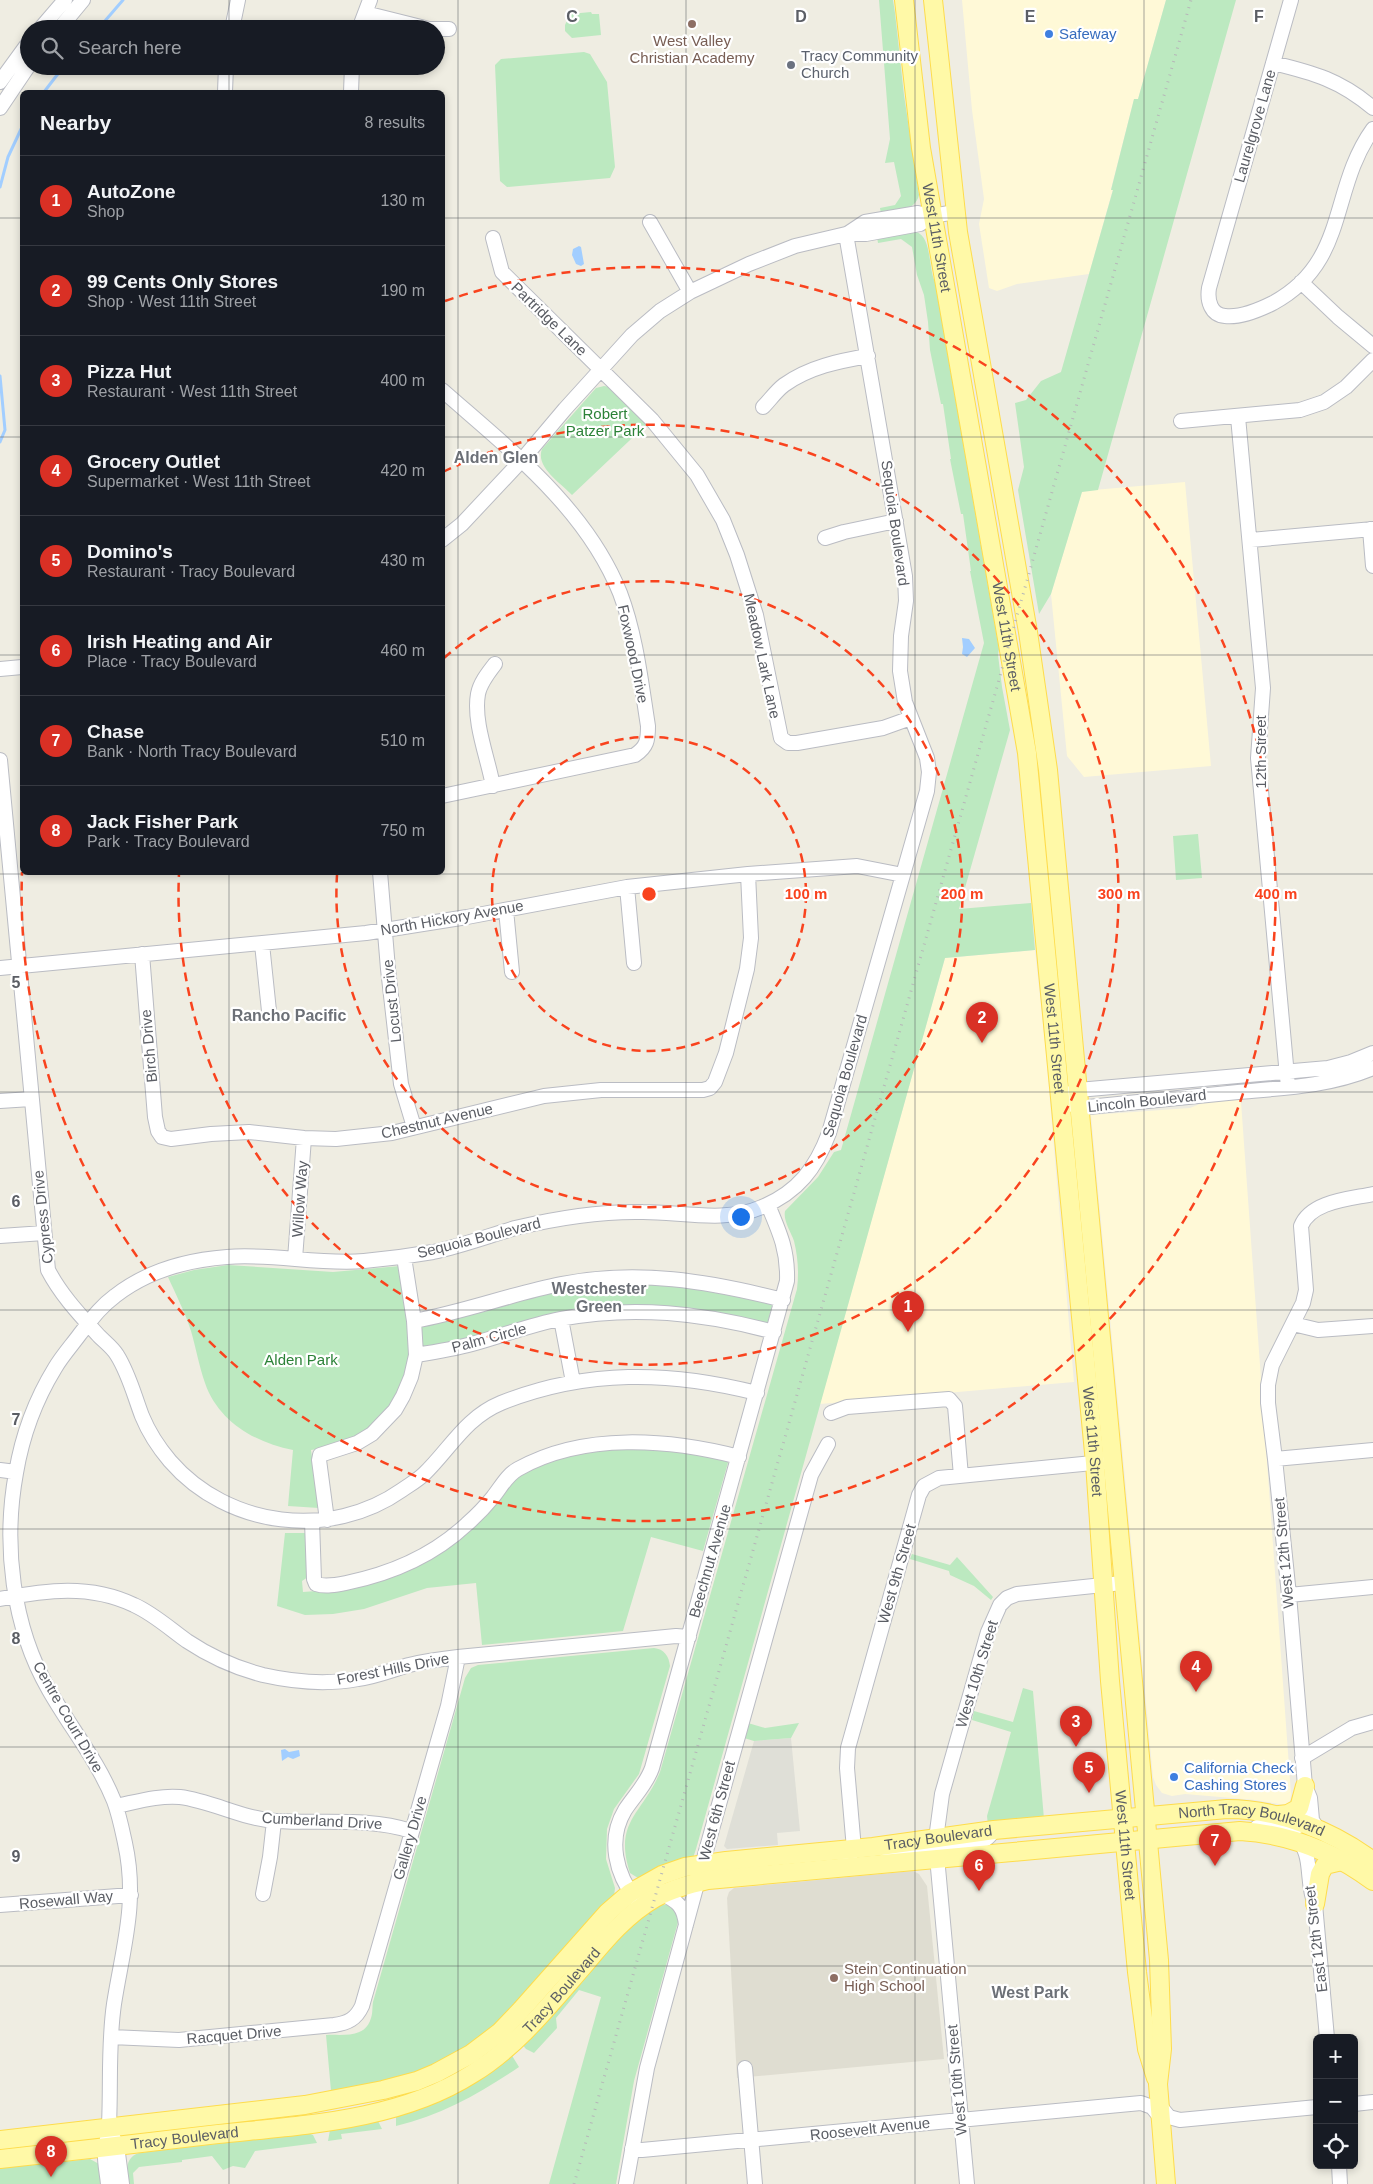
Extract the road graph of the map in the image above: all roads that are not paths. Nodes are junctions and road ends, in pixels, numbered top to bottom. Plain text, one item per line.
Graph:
1 (65, 0) edge
2 (84, 0) edge
3 (238, 0) edge
4 (370, 0) edge
5 (904, 0) edge
6 (933, 0) edge
7 (1291, 0) edge
8 (366, 14) junction
9 (48, 20) edge
10 (67, 20) edge
11 (234, 20) edge
12 (363, 20) edge
13 (393, 20) edge
14 (445, 29) edge
15 (449, 29) dead end
16 (20, 54) edge
17 (1273, 63) junction
18 (22, 75) edge
19 (226, 75) edge
20 (352, 75) edge
21 (0, 82) edge
22 (226, 90) edge
23 (351, 90) edge
24 (0, 108) edge
25 (1373, 108) edge
26 (1373, 129) edge
27 (955, 212) junction
28 (932, 216) junction
29 (650, 222) dead end
30 (846, 234) junction
31 (493, 238) dead end
32 (1301, 282) junction
33 (690, 292) junction
34 (1373, 346) edge
35 (868, 356) junction
36 (1373, 360) edge
37 (599, 369) junction
38 (445, 393) edge
39 (762, 407) dead end
40 (1238, 417) junction
41 (1182, 422) dead end
42 (522, 460) junction
43 (896, 521) junction
44 (1372, 529) edge
45 (445, 538) edge
46 (825, 538) dead end
47 (1251, 540) junction
48 (1373, 566) edge
49 (495, 664) dead end
50 (20, 667) edge
51 (0, 669) edge
52 (911, 718) junction
53 (0, 760) edge
54 (493, 786) junction
55 (445, 795) edge
56 (748, 874) junction
57 (380, 875) edge
58 (903, 875) junction
59 (626, 886) junction
60 (506, 910) junction
61 (385, 929) junction
62 (262, 944) junction
63 (142, 954) junction
64 (634, 963) dead end
65 (18, 966) junction
66 (0, 968) edge
67 (512, 972) dead end
68 (269, 1011) dead end
69 (1373, 1053) edge
70 (1373, 1068) edge
71 (1286, 1072) junction
72 (1288, 1087) junction
73 (1078, 1090) junction
74 (1059, 1098) junction
75 (30, 1099) junction
76 (0, 1101) edge
77 (1078, 1108) junction
78 (414, 1128) junction
79 (162, 1137) joint
80 (304, 1138) junction
81 (1373, 1194) edge
82 (768, 1205) junction
83 (44, 1233) junction
84 (0, 1236) edge
85 (404, 1257) junction
86 (295, 1259) junction
87 (783, 1300) junction
88 (560, 1319) junction
89 (414, 1321) junction
90 (88, 1322) junction
91 (1293, 1324) junction
92 (1373, 1326) edge
93 (774, 1332) junction
94 (416, 1355) junction
95 (573, 1382) junction
96 (757, 1393) junction
97 (831, 1413) dead end
98 (828, 1444) dead end
99 (1373, 1450) edge
100 (739, 1457) junction
101 (1275, 1459) junction
102 (1103, 1462) junction
103 (0, 1470) edge
104 (16, 1472) junction
105 (961, 1476) junction
106 (327, 1520) junction
107 (312, 1521) junction
108 (1122, 1583) junction
109 (1105, 1585) junction
110 (1373, 1587) edge
111 (1289, 1595) junction
112 (16, 1596) junction
113 (0, 1599) edge
114 (688, 1637) junction
115 (458, 1657) junction
116 (1373, 1722) edge
117 (1302, 1758) junction
118 (1304, 1786) junction
119 (116, 1806) junction
120 (1146, 1816) junction
121 (1279, 1816) junction
122 (1122, 1818) junction
123 (274, 1821) junction
124 (1311, 1823) junction
125 (994, 1830) junction
126 (412, 1831) junction
127 (1240, 1831) junction
128 (1148, 1838) junction
129 (936, 1839) junction
130 (1125, 1840) junction
131 (854, 1849) junction
132 (1307, 1849) junction
133 (937, 1858) junction
134 (1342, 1861) junction
135 (1373, 1861) edge
136 (882, 1862) junction
137 (703, 1864) junction
138 (1373, 1865) edge
139 (794, 1871) junction
140 (698, 1882) junction
141 (1373, 1882) edge
142 (630, 1893) junction
143 (263, 1894) dead end
144 (662, 1894) junction
145 (131, 1895) junction
146 (1315, 1904) junction
147 (0, 1906) edge
148 (641, 1907) junction
149 (686, 1929) junction
150 (355, 2017) joint
151 (1327, 2034) edge
152 (110, 2037) junction
153 (745, 2068) dead end
154 (1158, 2084) junction
155 (1373, 2102) edge
156 (1358, 2104) edge
157 (1313, 2107) edge
158 (1160, 2112) junction
159 (961, 2120) junction
160 (109, 2127) junction
161 (0, 2140) edge
162 (751, 2141) junction
163 (111, 2147) junction
164 (632, 2149) junction
165 (0, 2159) edge
166 (1339, 2169) edge
167 (108, 2184) edge
168 (122, 2184) edge
169 (626, 2184) edge
170 (755, 2184) edge
171 (967, 2184) edge
172 (1166, 2184) edge
173 (1340, 2184) edge

1 - 9 street
2 - 10 street
3 - 11 street
4 - 8 street
5 - 28 main road, West 11th Street
6 - 27 main road, West 11th Street
7 - 17 street, Laurelgrove Lane
8 - 12 street
8 - 13 street
14 - 15 street
16 - 21 street
17 - 25 street
17 - 32 street, Laurelgrove Lane
18 - 24 street
19 - 22 street
20 - 23 street
26 - 32 street
27 - 28 street
27 - 73 main road, West 11th Street
28 - 30 street
28 - 74 main road, West 11th Street
29 - 33 street
30 - 33 street
30 - 35 street, Sequoia Boulevard
31 - 37 street, Partridge Lane
32 - 34 street
33 - 37 street
35 - 39 street
35 - 43 street, Sequoia Boulevard
36 - 40 street
37 - 42 street
37 - 52 street, Meadow Lark Lane
38 - 42 street, Foxwood Drive
40 - 41 street
40 - 47 street, 12th Street
42 - 45 street
42 - 54 street, Foxwood Drive
43 - 46 street
43 - 52 street, Sequoia Boulevard
44 - 47 street
44 - 48 street
47 - 71 street, 12th Street
49 - 54 street
50 - 51 street
52 - 58 street, Sequoia Boulevard
53 - 65 street, Cypress Drive
54 - 55 street, Foxwood Drive
56 - 58 street, North Hickory Avenue
56 - 59 street, North Hickory Avenue
56 - 78 street, Chestnut Avenue
57 - 61 street, Locust Drive
58 - 82 street, Sequoia Boulevard
59 - 60 street, North Hickory Avenue
59 - 64 street
60 - 61 street, North Hickory Avenue
60 - 67 street
61 - 62 street, North Hickory Avenue
61 - 78 street, Locust Drive
62 - 63 street, North Hickory Avenue
62 - 68 street
63 - 65 street, North Hickory Avenue
63 - 79 street, Birch Drive
65 - 66 street, North Hickory Avenue
65 - 75 street, Cypress Drive
69 - 71 street, Lincoln Boulevard
70 - 72 street, Lincoln Boulevard
71 - 72 street, 12th Street
71 - 73 street, Lincoln Boulevard
72 - 77 street, Lincoln Boulevard
73 - 74 street, Lincoln Boulevard
73 - 77 main road, West 11th Street
74 - 77 street, Lincoln Boulevard
74 - 102 main road, West 11th Street
75 - 76 street
75 - 83 street, Cypress Drive
77 - 102 main road, West 11th Street
78 - 80 street, Chestnut Avenue
79 - 80 street, Chestnut Avenue
80 - 86 street, Willow Way
81 - 91 street
82 - 85 street, Sequoia Boulevard
82 - 87 street, Beechnut Avenue
83 - 84 street
83 - 90 street, Cypress Drive
85 - 86 street, Sequoia Boulevard
85 - 89 street
86 - 90 street, Sequoia Boulevard
87 - 89 street
87 - 93 street, Beechnut Avenue
88 - 93 street, Palm Circle
88 - 94 street, Palm Circle
88 - 95 street
89 - 94 street
90 - 104 street, Centre Court Drive
90 - 107 street
91 - 92 street
91 - 101 street, West 12th Street
93 - 96 street, Beechnut Avenue
94 - 106 street
95 - 96 street
95 - 106 street
96 - 100 street, Beechnut Avenue
97 - 105 street
98 - 137 street, West 6th Street
99 - 101 street
100 - 107 street
100 - 114 street, Beechnut Avenue
101 - 111 street, West 12th Street
102 - 105 street, West 9th Street
102 - 108 main road, West 11th Street
102 - 109 main road, West 11th Street
103 - 104 street
104 - 112 street, Centre Court Drive
105 - 131 street, West 9th Street
106 - 107 street
108 - 109 street, West 10th Street
108 - 120 main road, West 11th Street
109 - 122 main road, West 11th Street
109 - 129 street, West 10th Street
110 - 111 street
111 - 117 street, West 12th Street
112 - 113 street, Forest Hills Drive
112 - 115 street, Forest Hills Drive
112 - 119 street, Centre Court Drive
114 - 115 street, Forest Hills Drive
114 - 142 street, Beechnut Avenue
115 - 126 street, Gallery Drive
116 - 117 street
117 - 118 street, West 12th Street
118 - 121 main road
118 - 124 street
119 - 123 street, Cumberland Drive
119 - 145 street, Centre Court Drive
120 - 121 main road, North Tracy Boulevard
120 - 122 main road, North Tracy Boulevard
120 - 128 main road, West 11th Street
121 - 124 main road, North Tracy Boulevard
122 - 125 main road, Tracy Boulevard
122 - 130 main road, West 11th Street
123 - 126 street, Cumberland Drive
123 - 143 street
124 - 127 street
124 - 135 main road, North Tracy Boulevard
125 - 129 main road, Tracy Boulevard
125 - 133 street
126 - 150 street, Gallery Drive
127 - 128 main road, North Tracy Boulevard
127 - 132 main road, North Tracy Boulevard
128 - 130 main road, North Tracy Boulevard
128 - 154 main road, West 11th Street
129 - 131 main road, Tracy Boulevard
129 - 136 street
130 - 133 main road, Tracy Boulevard
130 - 154 main road, West 11th Street
131 - 137 main road, Tracy Boulevard
131 - 139 street
132 - 134 main road, North Tracy Boulevard
132 - 138 street
132 - 146 street, East 12th Street
133 - 136 main road, Tracy Boulevard
133 - 159 street, West 10th Street
134 - 141 main road, North Tracy Boulevard
134 - 146 main road
136 - 139 main road, Tracy Boulevard
137 - 140 street, West 6th Street
137 - 142 main road, Tracy Boulevard
139 - 140 main road, Tracy Boulevard
140 - 144 main road, Tracy Boulevard
140 - 149 street, West 6th Street
142 - 148 street, Beechnut Avenue
142 - 160 main road, Tracy Boulevard
144 - 148 main road, Tracy Boulevard
144 - 149 street
145 - 147 street, Rosewall Way
145 - 152 street, Centre Court Drive
146 - 151 street, East 12th Street
148 - 163 main road, Tracy Boulevard
149 - 164 street, West 6th Street
150 - 152 street, Racquet Drive
152 - 160 street, Centre Court Drive
153 - 162 street
154 - 158 main road, West 11th Street
155 - 156 street
157 - 158 street, Roosevelt Avenue
158 - 159 street, Roosevelt Avenue
158 - 172 main road, West 11th Street
159 - 162 street, Roosevelt Avenue
159 - 171 street, West 10th Street
160 - 161 main road, Tracy Boulevard
160 - 163 street, Centre Court Drive
162 - 164 street, Roosevelt Avenue
162 - 170 street
163 - 165 main road, Tracy Boulevard
163 - 167 street, Centre Court Drive
163 - 168 street, Centre Court Drive
164 - 169 street, West 6th Street
166 - 173 street

